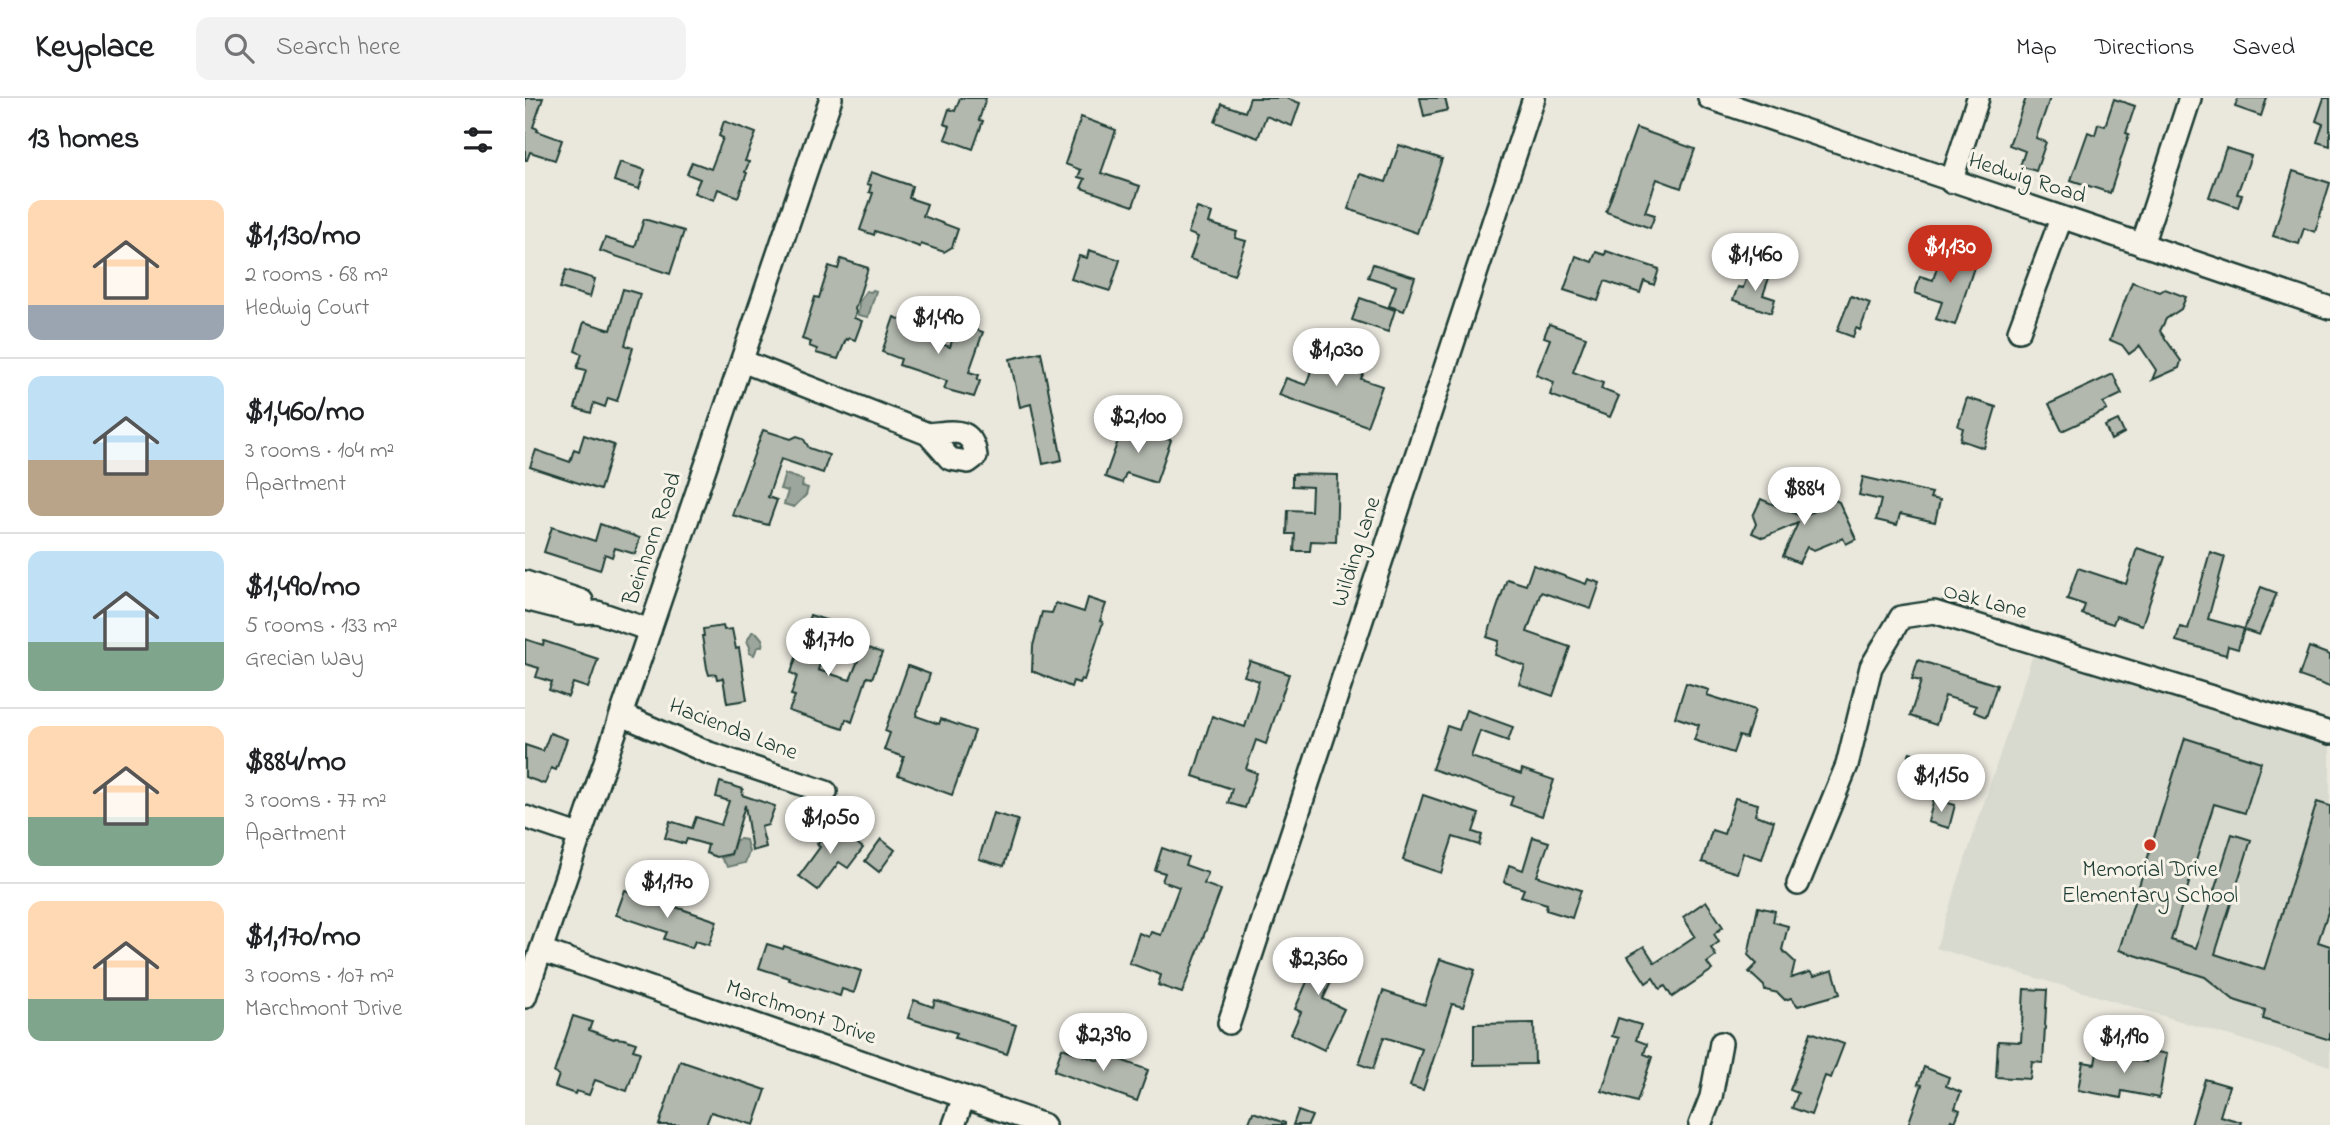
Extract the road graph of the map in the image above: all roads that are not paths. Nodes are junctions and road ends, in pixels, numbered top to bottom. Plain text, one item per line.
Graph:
1 (831, 98) edge
2 (1534, 98) edge
3 (1709, 98) edge
4 (1978, 98) edge
5 (2190, 98) edge
6 (1751, 105) edge
7 (1951, 182) junction
8 (2061, 219) junction
9 (2142, 245) junction
10 (2330, 308) edge
11 (2019, 331) dead end
12 (742, 361) junction
13 (927, 434) dead end
14 (525, 582) edge
15 (525, 599) edge
16 (597, 612) junction
17 (650, 630) junction
18 (622, 715) junction
19 (2330, 733) edge
20 (826, 792) dead end
21 (525, 817) edge
22 (581, 835) junction
23 (1798, 884) dead end
24 (541, 950) junction
25 (525, 997) edge
26 (1229, 1023) dead end
27 (1721, 1043) dead end
28 (964, 1097) junction
29 (954, 1125) edge
30 (1044, 1125) edge
31 (1700, 1125) edge

1 - 12 street, Beinhorn Road
2 - 26 street, Wilding Lane
3 - 6 street, Hedwig Road
4 - 7 street
5 - 9 street
6 - 7 street, Hedwig Road
7 - 8 street, Hedwig Road
8 - 9 street, Hedwig Road
8 - 11 street
9 - 10 street, Hedwig Road
12 - 13 street
12 - 17 street, Beinhorn Road
14 - 16 street
15 - 16 street
16 - 17 street
17 - 18 street, Beinhorn Road
18 - 20 street, Hacienda Lane
18 - 22 street, Beinhorn Road
19 - 23 street, Oak Lane
21 - 22 street
22 - 24 street, Beinhorn Road
24 - 25 street, Beinhorn Road
24 - 28 street, Marchmont Drive
27 - 31 street
28 - 29 street
28 - 30 street, Marchmont Drive

